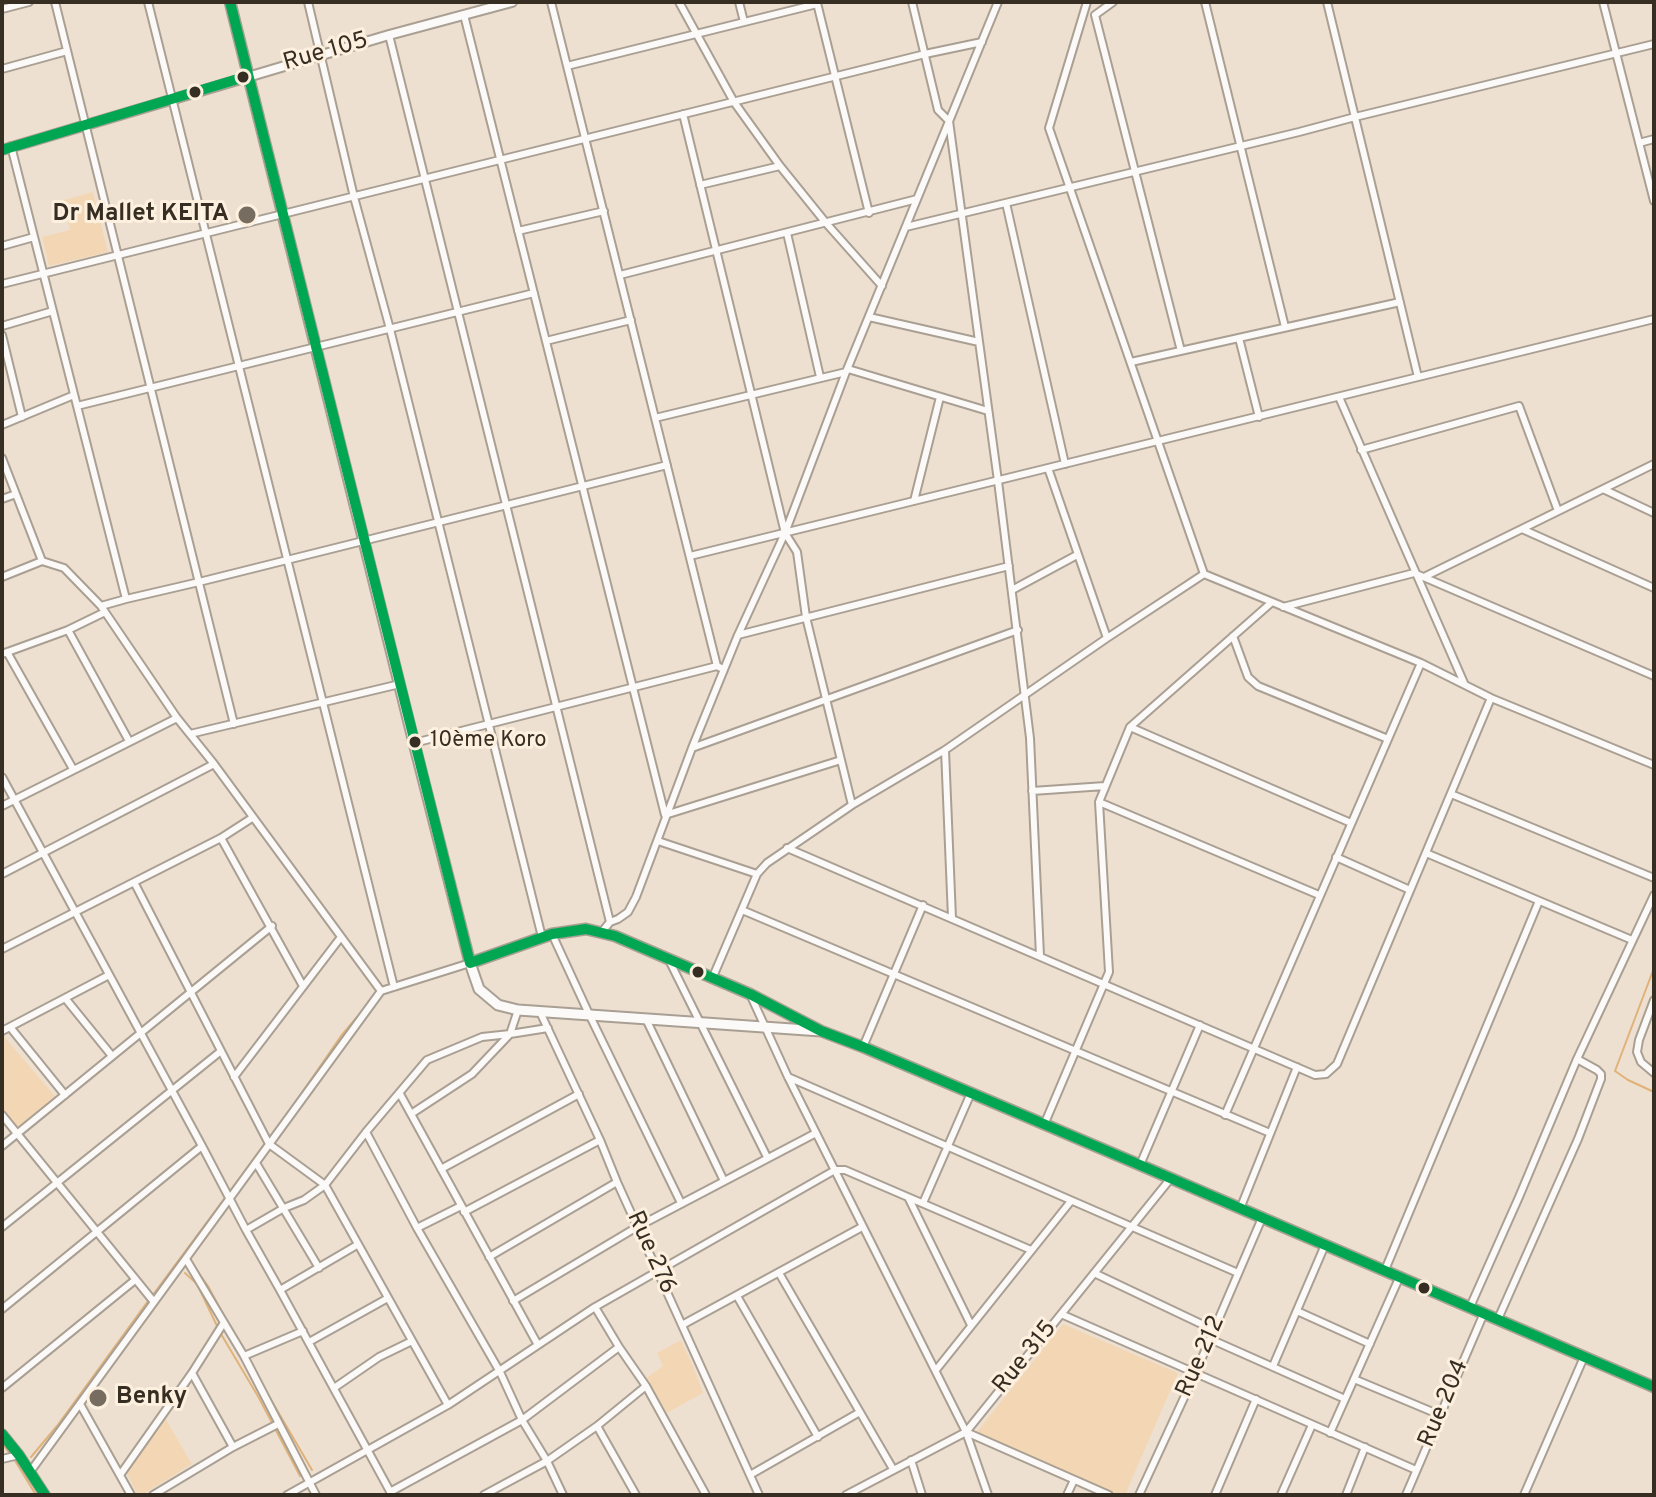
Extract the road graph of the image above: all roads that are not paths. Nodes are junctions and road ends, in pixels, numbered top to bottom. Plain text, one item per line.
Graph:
1 (29, 2) edge
2 (55, 2) edge
3 (148, 2) edge
4 (230, 2) edge
5 (308, 2) edge
6 (512, 2) edge
7 (551, 2) edge
8 (679, 2) edge
9 (739, 2) edge
10 (912, 2) edge
11 (995, 2) edge
12 (1087, 2) edge
13 (1113, 2) edge
14 (1205, 2) edge
15 (1327, 2) edge
16 (1603, 2) edge
17 (817, 3) edge
18 (2, 9) edge
19 (1085, 10) junction
20 (464, 15) junction
21 (1095, 15) junction
22 (744, 22) junction
23 (697, 34) junction
24 (389, 35) junction
25 (982, 42) junction
26 (1654, 44) edge
27 (67, 51) junction
28 (1616, 53) junction
29 (925, 54) junction
30 (321, 55) junction
31 (567, 66) junction
32 (2, 69) edge
33 (248, 76) junction
34 (835, 77) junction
35 (172, 99) junction
36 (734, 102) junction
37 (683, 114) junction
38 (1355, 117) junction
39 (949, 121) junction
40 (85, 125) junction
41 (586, 139) junction
42 (1654, 139) edge
43 (1639, 143) junction
44 (1240, 145) junction
45 (7, 148) edge
46 (501, 160) junction
47 (780, 166) junction
48 (1135, 171) junction
49 (425, 179) junction
50 (700, 185) junction
51 (1070, 187) junction
52 (354, 197) junction
53 (917, 199) junction
54 (1654, 201) edge
55 (1006, 203) junction
56 (604, 211) junction
57 (869, 213) junction
58 (284, 214) junction
59 (961, 214) junction
60 (826, 223) junction
61 (906, 227) junction
62 (518, 231) junction
63 (787, 233) junction
64 (206, 234) junction
65 (34, 237) junction
66 (2, 246) edge
67 (716, 250) junction
68 (118, 256) junction
69 (43, 273) junction
70 (620, 275) junction
71 (2, 284) edge
72 (882, 286) junction
73 (534, 293) junction
74 (1400, 302) junction
75 (53, 311) junction
76 (458, 312) junction
77 (869, 317) junction
78 (1654, 319) edge
79 (631, 320) junction
80 (2, 326) edge
81 (1285, 327) junction
82 (390, 329) junction
83 (2, 335) edge
84 (1239, 338) junction
85 (546, 341) junction
86 (979, 342) junction
87 (317, 347) junction
88 (1181, 351) junction
89 (1131, 362) junction
90 (239, 367) junction
91 (6, 368) edge
92 (847, 370) junction
93 (820, 377) junction
94 (1418, 377) junction
95 (151, 389) junction
96 (752, 394) junction
97 (74, 395) junction
98 (940, 397) junction
99 (1339, 397) junction
100 (77, 406) junction
101 (988, 411) junction
102 (22, 417) junction
103 (1259, 417) junction
104 (655, 418) junction
105 (2, 425) edge
106 (1159, 441) junction
107 (1361, 450) junction
108 (2, 458) edge
109 (1065, 464) junction
110 (1654, 464) edge
111 (667, 465) junction
112 (1048, 468) junction
113 (998, 481) junction
114 (582, 486) junction
115 (1603, 489) junction
116 (16, 494) junction
117 (2, 499) edge
118 (914, 501) junction
119 (507, 505) junction
120 (1558, 511) junction
121 (1654, 513) edge
122 (438, 522) junction
123 (1522, 529) junction
124 (785, 533) junction
125 (364, 541) junction
126 (1077, 555) junction
127 (690, 556) junction
128 (287, 560) junction
129 (42, 561) junction
130 (1009, 566) junction
131 (1414, 573) junction
132 (1204, 574) junction
133 (2, 577) edge
134 (1424, 577) junction
135 (199, 582) junction
136 (1654, 588) edge
137 (1012, 590) junction
138 (126, 599) junction
139 (1272, 602) junction
140 (1283, 607) junction
141 (103, 609) junction
142 (806, 617) junction
143 (68, 630) junction
144 (1018, 630) junction
145 (738, 635) junction
146 (1233, 636) junction
147 (1107, 638) junction
148 (5, 653) edge
149 (1421, 663) junction
150 (721, 668) junction
151 (1654, 676) edge
152 (1464, 683) junction
153 (400, 684) junction
154 (633, 688) junction
155 (1025, 695) junction
156 (1491, 698) junction
157 (826, 700) junction
158 (322, 702) junction
159 (557, 707) junction
160 (177, 718) junction
161 (234, 724) junction
162 (489, 724) junction
163 (1130, 727) junction
164 (190, 734) junction
165 (1388, 739) junction
166 (129, 741) junction
167 (414, 743) junction
168 (692, 748) junction
169 (945, 750) junction
170 (841, 760) junction
171 (214, 764) junction
172 (1654, 765) edge
173 (73, 769) junction
174 (2, 777) edge
175 (1105, 786) junction
176 (1032, 791) junction
177 (1451, 794) junction
178 (15, 800) junction
179 (1099, 802) junction
180 (852, 805) junction
181 (2, 806) edge
182 (665, 815) junction
183 (252, 818) junction
184 (1351, 823) junction
185 (221, 838) junction
186 (658, 841) junction
187 (787, 848) junction
188 (43, 853) junction
189 (1426, 853) junction
190 (1336, 857) junction
191 (2, 874) edge
192 (757, 874) junction
193 (1654, 878) edge
194 (134, 882) junction
195 (1410, 890) junction
196 (1319, 895) junction
197 (1654, 895) edge
198 (1539, 901) junction
199 (923, 905) junction
200 (742, 910) junction
201 (75, 911) junction
202 (952, 918) junction
203 (610, 922) junction
204 (272, 926) junction
205 (601, 933) junction
206 (547, 935) junction
207 (341, 937) junction
208 (1632, 940) junction
209 (2, 949) edge
210 (1040, 956) junction
211 (669, 960) junction
212 (470, 963) junction
213 (894, 973) junction
214 (109, 975) junction
215 (712, 979) junction
216 (1104, 984) junction
217 (303, 986) junction
218 (394, 987) junction
219 (381, 991) junction
220 (191, 992) junction
221 (750, 994) junction
222 (65, 998) junction
223 (1654, 1000) edge
224 (518, 1010) junction
225 (540, 1012) junction
226 (589, 1014) junction
227 (646, 1019) junction
228 (701, 1023) junction
229 (1200, 1025) junction
230 (10, 1027) junction
231 (763, 1027) junction
232 (548, 1028) junction
233 (2, 1031) edge
234 (821, 1031) junction
235 (141, 1033) junction
236 (510, 1034) junction
237 (863, 1047) junction
238 (1253, 1049) junction
239 (221, 1051) junction
240 (1075, 1051) junction
241 (112, 1056) junction
242 (1577, 1059) junction
243 (1297, 1067) junction
244 (1654, 1073) edge
245 (234, 1077) junction
246 (788, 1077) junction
247 (172, 1090) junction
248 (1170, 1092) junction
249 (971, 1093) junction
250 (400, 1094) junction
251 (579, 1094) junction
252 (65, 1095) junction
253 (411, 1114) junction
254 (2, 1115) edge
255 (1225, 1115) junction
256 (1044, 1125) junction
257 (366, 1132) junction
258 (816, 1133) junction
259 (1270, 1133) junction
260 (17, 1134) junction
261 (600, 1140) junction
262 (269, 1144) junction
263 (2, 1146) edge
264 (202, 1146) junction
265 (948, 1146) junction
266 (767, 1157) junction
267 (256, 1163) junction
268 (1140, 1165) junction
269 (441, 1169) junction
270 (835, 1170) junction
271 (1171, 1178) junction
272 (724, 1181) junction
273 (617, 1182) junction
274 (56, 1183) junction
275 (325, 1185) junction
276 (909, 1197) junction
277 (230, 1198) junction
278 (1071, 1201) junction
279 (681, 1203) junction
280 (923, 1203) junction
281 (284, 1208) junction
282 (463, 1209) junction
283 (1240, 1209) junction
284 (1262, 1218) junction
285 (1132, 1226) junction
286 (2, 1227) edge
287 (637, 1227) junction
288 (862, 1227) junction
289 (417, 1228) junction
290 (246, 1230) junction
291 (96, 1232) junction
292 (357, 1245) junction
293 (1325, 1245) junction
294 (1031, 1250) junction
295 (489, 1257) junction
296 (186, 1259) junction
297 (319, 1268) junction
298 (1385, 1270) junction
299 (658, 1271) junction
300 (779, 1273) junction
301 (1094, 1273) junction
302 (1238, 1273) junction
303 (1400, 1276) junction
304 (135, 1280) junction
305 (280, 1290) junction
306 (737, 1296) junction
307 (388, 1298) junction
308 (513, 1301) junction
309 (154, 1302) junction
310 (595, 1307) junction
311 (1470, 1307) junction
312 (2, 1309) edge
313 (1297, 1311) junction
314 (1484, 1313) junction
315 (1061, 1314) junction
316 (1498, 1319) junction
317 (223, 1324) junction
318 (682, 1325) junction
319 (971, 1325) junction
320 (1214, 1330) junction
321 (303, 1331) junction
322 (1210, 1339) junction
323 (412, 1341) junction
324 (309, 1342) junction
325 (1370, 1344) junction
326 (538, 1345) junction
327 (619, 1347) junction
328 (244, 1356) junction
329 (1584, 1357) junction
330 (1273, 1366) junction
331 (936, 1370) junction
332 (500, 1372) junction
333 (192, 1373) junction
334 (1195, 1374) junction
335 (1354, 1379) junction
336 (646, 1386) junction
337 (1654, 1387) edge
338 (2, 1388) edge
339 (334, 1388) junction
340 (1256, 1399) junction
341 (1345, 1399) junction
342 (80, 1404) junction
343 (448, 1405) junction
344 (860, 1412) junction
345 (1440, 1415) junction
346 (522, 1420) junction
347 (278, 1424) junction
348 (1312, 1425) junction
349 (597, 1426) junction
350 (966, 1432) junction
351 (1330, 1433) junction
352 (2, 1434) edge
353 (818, 1437) junction
354 (233, 1447) junction
355 (1365, 1447) junction
356 (368, 1451) junction
357 (19, 1455) junction
358 (2, 1459) edge
359 (911, 1460) junction
360 (547, 1461) junction
361 (893, 1469) junction
362 (1416, 1470) junction
363 (30, 1472) junction
364 (120, 1475) junction
365 (750, 1475) junction
366 (1074, 1480) junction
367 (309, 1483) junction
368 (500, 1486) junction
369 (861, 1487) junction
370 (391, 1494) edge
371 (45, 1495) edge
372 (131, 1495) edge
373 (153, 1495) edge
374 (287, 1495) edge
375 (316, 1495) edge
376 (484, 1495) edge
377 (505, 1495) edge
378 (563, 1495) edge
379 (636, 1495) edge
380 (706, 1495) edge
381 (759, 1495) edge
382 (846, 1495) edge
383 (864, 1495) edge
384 (922, 1495) edge
385 (988, 1495) edge
386 (1067, 1495) edge
387 (1109, 1495) edge
388 (1139, 1495) edge
389 (1215, 1495) edge
390 (1281, 1495) edge
391 (1346, 1495) edge
392 (1406, 1495) edge
393 (1524, 1495) edge

1 - 18 street
2 - 27 street
3 - 35 street
4 - 33 main road
5 - 30 street
6 - 20 street, Rue 105
7 - 31 street
8 - 23 street
9 - 22 street
10 - 29 street
11 - 25 street
12 - 19 street
13 - 21 street
14 - 44 street
15 - 38 street
16 - 28 street
17 - 22 street
17 - 34 street
19 - 21 street
19 - 51 street
20 - 24 street, Rue 105
20 - 46 street
21 - 48 street
22 - 23 street
23 - 31 street
23 - 36 street
24 - 30 street, Rue 105
24 - 49 street
25 - 29 street
25 - 39 street
26 - 28 street
27 - 32 street
27 - 40 street
28 - 38 street
28 - 43 street
29 - 34 street
29 - 39 street
30 - 33 street, Rue 105
30 - 52 street
31 - 41 street
33 - 35 street, Rue 105
33 - 58 main road
34 - 36 street
34 - 57 street
35 - 40 street, Rue 105
35 - 64 street
36 - 37 street
36 - 47 street
37 - 41 street
37 - 50 street
38 - 44 street
38 - 74 street
39 - 53 street
39 - 59 street
40 - 45 street, Rue 105
40 - 68 street
41 - 46 street
41 - 56 street
42 - 43 street
43 - 54 street
44 - 48 street
44 - 81 street
45 - 65 street
46 - 49 street
46 - 62 street
47 - 50 street
47 - 60 street
48 - 51 street
48 - 88 street
49 - 52 street
49 - 76 street
50 - 67 street
51 - 55 street
51 - 89 street
52 - 58 street
52 - 82 street
53 - 57 street
53 - 61 street
55 - 59 street
55 - 109 street
56 - 62 street
56 - 70 street
57 - 60 street
58 - 64 street
58 - 87 main road
59 - 61 street
59 - 86 street
60 - 63 street
60 - 72 street
61 - 72 street
62 - 73 street
63 - 67 street
63 - 93 street
64 - 68 street
64 - 90 street
65 - 66 street
65 - 69 street
67 - 70 street
67 - 96 street
68 - 69 street
68 - 95 street
69 - 71 street
69 - 75 street
70 - 79 street
72 - 77 street
73 - 76 street
73 - 85 street
74 - 81 street
74 - 94 street
75 - 80 street
75 - 97 street
76 - 82 street
76 - 119 street
77 - 86 street
77 - 92 street
78 - 94 street
79 - 85 street
79 - 104 street
81 - 84 street
82 - 87 street
82 - 122 street
83 - 91 street
84 - 88 street
84 - 103 street
85 - 114 street
86 - 101 street
87 - 90 street
87 - 125 main road
88 - 89 street
89 - 106 street
90 - 95 street
90 - 128 street
91 - 102 street
92 - 93 street
92 - 98 street
92 - 124 street
93 - 96 street
94 - 99 street
95 - 100 street
95 - 135 street
96 - 104 street
96 - 124 street
97 - 100 street
97 - 102 street
98 - 101 street
98 - 118 street
99 - 103 street
99 - 107 street
100 - 138 street
101 - 113 street
102 - 105 street
103 - 106 street
104 - 111 street
106 - 109 street
106 - 132 street
107 - 120 street
107 - 131 street
108 - 116 street
109 - 112 street
110 - 115 street
111 - 114 street
111 - 127 street
112 - 113 street
112 - 126 street
113 - 118 street
113 - 130 street
114 - 119 street
114 - 154 street
115 - 120 street
115 - 121 street
116 - 117 street
116 - 129 street
118 - 124 street
119 - 122 street
119 - 159 street
120 - 123 street
122 - 125 street
122 - 162 street
123 - 134 street
123 - 136 street
124 - 127 street
124 - 142 street
124 - 145 street
125 - 128 street
125 - 153 main road
126 - 137 street
126 - 147 street
127 - 150 street
128 - 135 street
128 - 158 street
129 - 133 street
129 - 141 street
130 - 137 street
130 - 142 street
131 - 134 street
131 - 140 street
131 - 152 street
132 - 139 street
132 - 147 street
134 - 151 street
135 - 138 street
135 - 161 street
137 - 144 street
138 - 141 street
139 - 140 street
139 - 146 street
140 - 149 street
141 - 143 street
141 - 160 street
142 - 145 street
142 - 157 street
143 - 148 street
143 - 166 street
144 - 155 street
144 - 157 street
145 - 150 street
146 - 163 street
146 - 165 street
147 - 155 street
148 - 173 street
149 - 152 street
149 - 165 street
150 - 154 street
150 - 168 street
152 - 156 street
153 - 158 street
153 - 167 main road
154 - 159 street
154 - 182 street
155 - 169 street
155 - 176 street
156 - 172 street
156 - 177 street
157 - 168 street
157 - 170 street
158 - 161 street
158 - 218 street
159 - 162 street
159 - 203 street
160 - 164 street
160 - 166 street
161 - 164 street
162 - 167 street
162 - 206 street
163 - 175 street
163 - 184 street
164 - 171 street
165 - 184 street
166 - 173 street
167 - 212 main road
168 - 182 street
169 - 180 street
169 - 202 street
170 - 180 street
170 - 182 street
171 - 183 street
171 - 188 street
173 - 178 street
174 - 178 street
175 - 176 street
175 - 179 street
176 - 210 street
177 - 189 street
177 - 193 street
178 - 181 street
178 - 188 street
179 - 196 street
179 - 216 street
180 - 187 street
182 - 186 street
183 - 185 street
183 - 207 street
184 - 190 street
185 - 194 street
185 - 204 street
186 - 192 street
186 - 203 street
187 - 192 street
187 - 199 street
188 - 191 street
188 - 201 street
189 - 195 street
189 - 198 street
190 - 195 street
190 - 196 street
192 - 200 street
194 - 201 street
194 - 220 street
195 - 243 street
196 - 238 street
197 - 208 street
198 - 208 street
198 - 298 street
199 - 202 street
199 - 213 street
200 - 213 street
200 - 215 street
201 - 209 street
201 - 214 street
202 - 210 street
203 - 205 street
204 - 217 street
204 - 220 street
205 - 206 main road
205 - 211 main road
206 - 212 main road
206 - 226 street
207 - 217 street
207 - 219 street
208 - 242 street
210 - 216 street
211 - 215 main road
211 - 228 street
212 - 218 street
212 - 224 main road
213 - 237 street
213 - 240 street
214 - 222 street
214 - 235 street
215 - 221 main road
216 - 229 street
216 - 240 street
217 - 245 street
218 - 219 street
219 - 262 street
220 - 235 street
220 - 239 street
221 - 231 street
221 - 234 main road
222 - 230 street
222 - 241 street
223 - 244 street
224 - 225 main road
224 - 236 street
225 - 226 main road
225 - 232 street, Rue 276
226 - 227 main road
226 - 279 street
227 - 228 main road
227 - 272 street
228 - 231 main road
228 - 266 street
229 - 238 street
229 - 248 street
230 - 233 street
230 - 252 street
231 - 234 main road
231 - 246 street
232 - 236 street
232 - 251 street, Rue 276
234 - 237 main road
235 - 241 street
235 - 247 street
236 - 250 street
236 - 253 street
237 - 249 main road
238 - 243 street
238 - 255 street
239 - 245 street
239 - 247 street
240 - 248 street
240 - 256 street
241 - 252 street
242 - 311 street
242 - 316 street
243 - 259 street
245 - 262 street
246 - 258 street
246 - 265 street
247 - 264 street
247 - 274 street
248 - 255 street
248 - 268 street
249 - 256 main road
249 - 265 street
250 - 253 street
250 - 257 street
251 - 261 street, Rue 276
251 - 269 street
252 - 260 street
253 - 269 street
254 - 260 street
255 - 259 street
256 - 268 main road
257 - 275 street
257 - 289 street
258 - 266 street
258 - 270 street
259 - 283 street
260 - 263 street
260 - 274 street
261 - 273 street, Rue 276
261 - 282 street
262 - 267 street
262 - 275 street
264 - 277 street
264 - 291 street
265 - 278 street
265 - 280 street
266 - 272 street
267 - 277 street
267 - 281 street
268 - 271 main road
269 - 282 street
270 - 276 street
270 - 288 street
270 - 299 street
271 - 283 main road
271 - 285 street, Rue 315
272 - 279 street
273 - 287 street, Rue 276
273 - 295 street
274 - 286 street
274 - 291 street
275 - 281 street
275 - 292 street
276 - 280 street
276 - 319 street
277 - 290 street
277 - 296 street
278 - 285 street
278 - 294 street
279 - 287 street
280 - 294 street
281 - 290 street
281 - 297 street
282 - 289 street
282 - 295 street
283 - 284 main road
284 - 293 main road
284 - 302 street, Rue 212
285 - 301 street, Rue 315
285 - 302 street
287 - 299 street, Rue 276
287 - 308 street
288 - 300 street
288 - 331 street
289 - 332 street
290 - 305 street
291 - 304 street
291 - 312 street
292 - 297 street
292 - 307 street
293 - 298 main road
293 - 313 street
294 - 319 street
295 - 308 street
296 - 309 street
296 - 317 street
297 - 305 street
298 - 303 main road
299 - 310 street
299 - 318 street, Rue 276
300 - 306 street
300 - 344 street
301 - 315 street, Rue 315
301 - 320 street
302 - 320 street, Rue 212
303 - 311 main road
303 - 325 street
304 - 309 street
304 - 338 street
305 - 321 street
306 - 318 street
306 - 353 street
307 - 323 street
307 - 324 street
308 - 326 street
309 - 342 street
310 - 326 street
310 - 327 street
311 - 314 main road
313 - 325 street
313 - 330 street
314 - 316 main road
314 - 345 street, Rue 204
315 - 334 street
315 - 350 street, Rue 315
316 - 329 main road
317 - 328 street
317 - 333 street
318 - 365 street, Rue 276
319 - 331 street
320 - 322 street, Rue 212
321 - 324 street
321 - 328 street
322 - 330 street
322 - 334 street, Rue 212
323 - 339 street
323 - 343 street
324 - 339 street
325 - 335 street
326 - 332 street
327 - 336 street
327 - 346 street
328 - 347 street
329 - 337 main road
329 - 393 street
330 - 341 street
331 - 350 street
332 - 343 street
332 - 346 street
333 - 354 street
333 - 364 street
334 - 340 street
334 - 388 street, Rue 212
335 - 341 street
335 - 345 street
336 - 349 street
336 - 380 street
339 - 356 street
340 - 348 street
340 - 389 street
341 - 351 street
342 - 363 street
342 - 364 street
343 - 356 street
344 - 353 street
344 - 361 street
345 - 362 street, Rue 204
346 - 360 street
346 - 370 street
347 - 354 street
347 - 367 street
348 - 351 street
348 - 390 street
349 - 360 street
349 - 379 street
350 - 359 street, Rue 315
350 - 366 street
350 - 385 street
351 - 355 street
352 - 357 street
353 - 365 street
354 - 373 street
355 - 362 street
355 - 391 street
356 - 367 street
356 - 370 street
357 - 358 street
357 - 363 street
359 - 361 street, Rue 315
359 - 384 street
360 - 368 street
360 - 378 street
361 - 369 street, Rue 315
362 - 392 street, Rue 204
363 - 371 street
364 - 372 street
365 - 381 street, Rue 276
366 - 386 street
366 - 387 street
367 - 374 street
367 - 375 street
368 - 376 street
368 - 377 street
369 - 382 street, Rue 315
369 - 383 street

